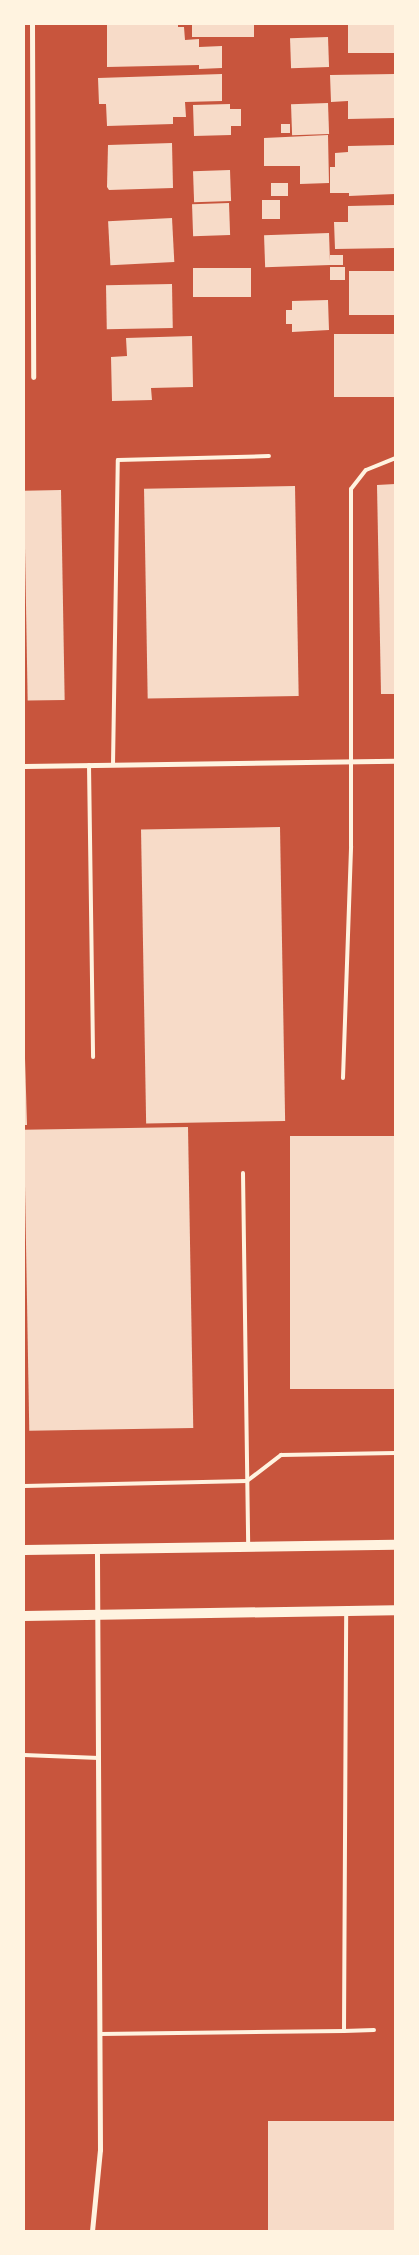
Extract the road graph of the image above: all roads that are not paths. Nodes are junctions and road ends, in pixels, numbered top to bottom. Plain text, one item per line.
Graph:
1 (32, 24) edge
2 (33, 377) dead end
3 (269, 456) dead end
4 (395, 458) edge
5 (351, 761) junction
6 (395, 761) edge
7 (113, 764) junction
8 (89, 765) junction
9 (24, 766) edge
10 (93, 1057) dead end
11 (342, 1078) dead end
12 (243, 1172) dead end
13 (395, 1453) edge
14 (247, 1481) junction
15 (24, 1486) edge
16 (395, 1545) edge
17 (248, 1547) junction
18 (97, 1549) junction
19 (24, 1550) edge
20 (395, 1610) edge
21 (346, 1611) junction
22 (98, 1615) junction
23 (24, 1616) edge
24 (24, 1755) edge
25 (99, 1758) junction
26 (374, 2030) dead end
27 (344, 2031) junction
28 (100, 2034) junction
29 (92, 2231) edge

1 - 2 street
3 - 7 lane
4 - 5 lane
5 - 6 street
5 - 7 street
5 - 11 lane
7 - 8 street
8 - 9 street
8 - 10 lane
12 - 14 lane
13 - 14 lane
14 - 15 lane
14 - 17 lane
16 - 17 main road
17 - 18 main road
18 - 19 main road
18 - 22 street
20 - 21 main road
21 - 22 main road
21 - 27 lane
22 - 23 main road
22 - 25 street
24 - 25 lane
25 - 28 street
26 - 27 lane
27 - 28 lane
28 - 29 street

